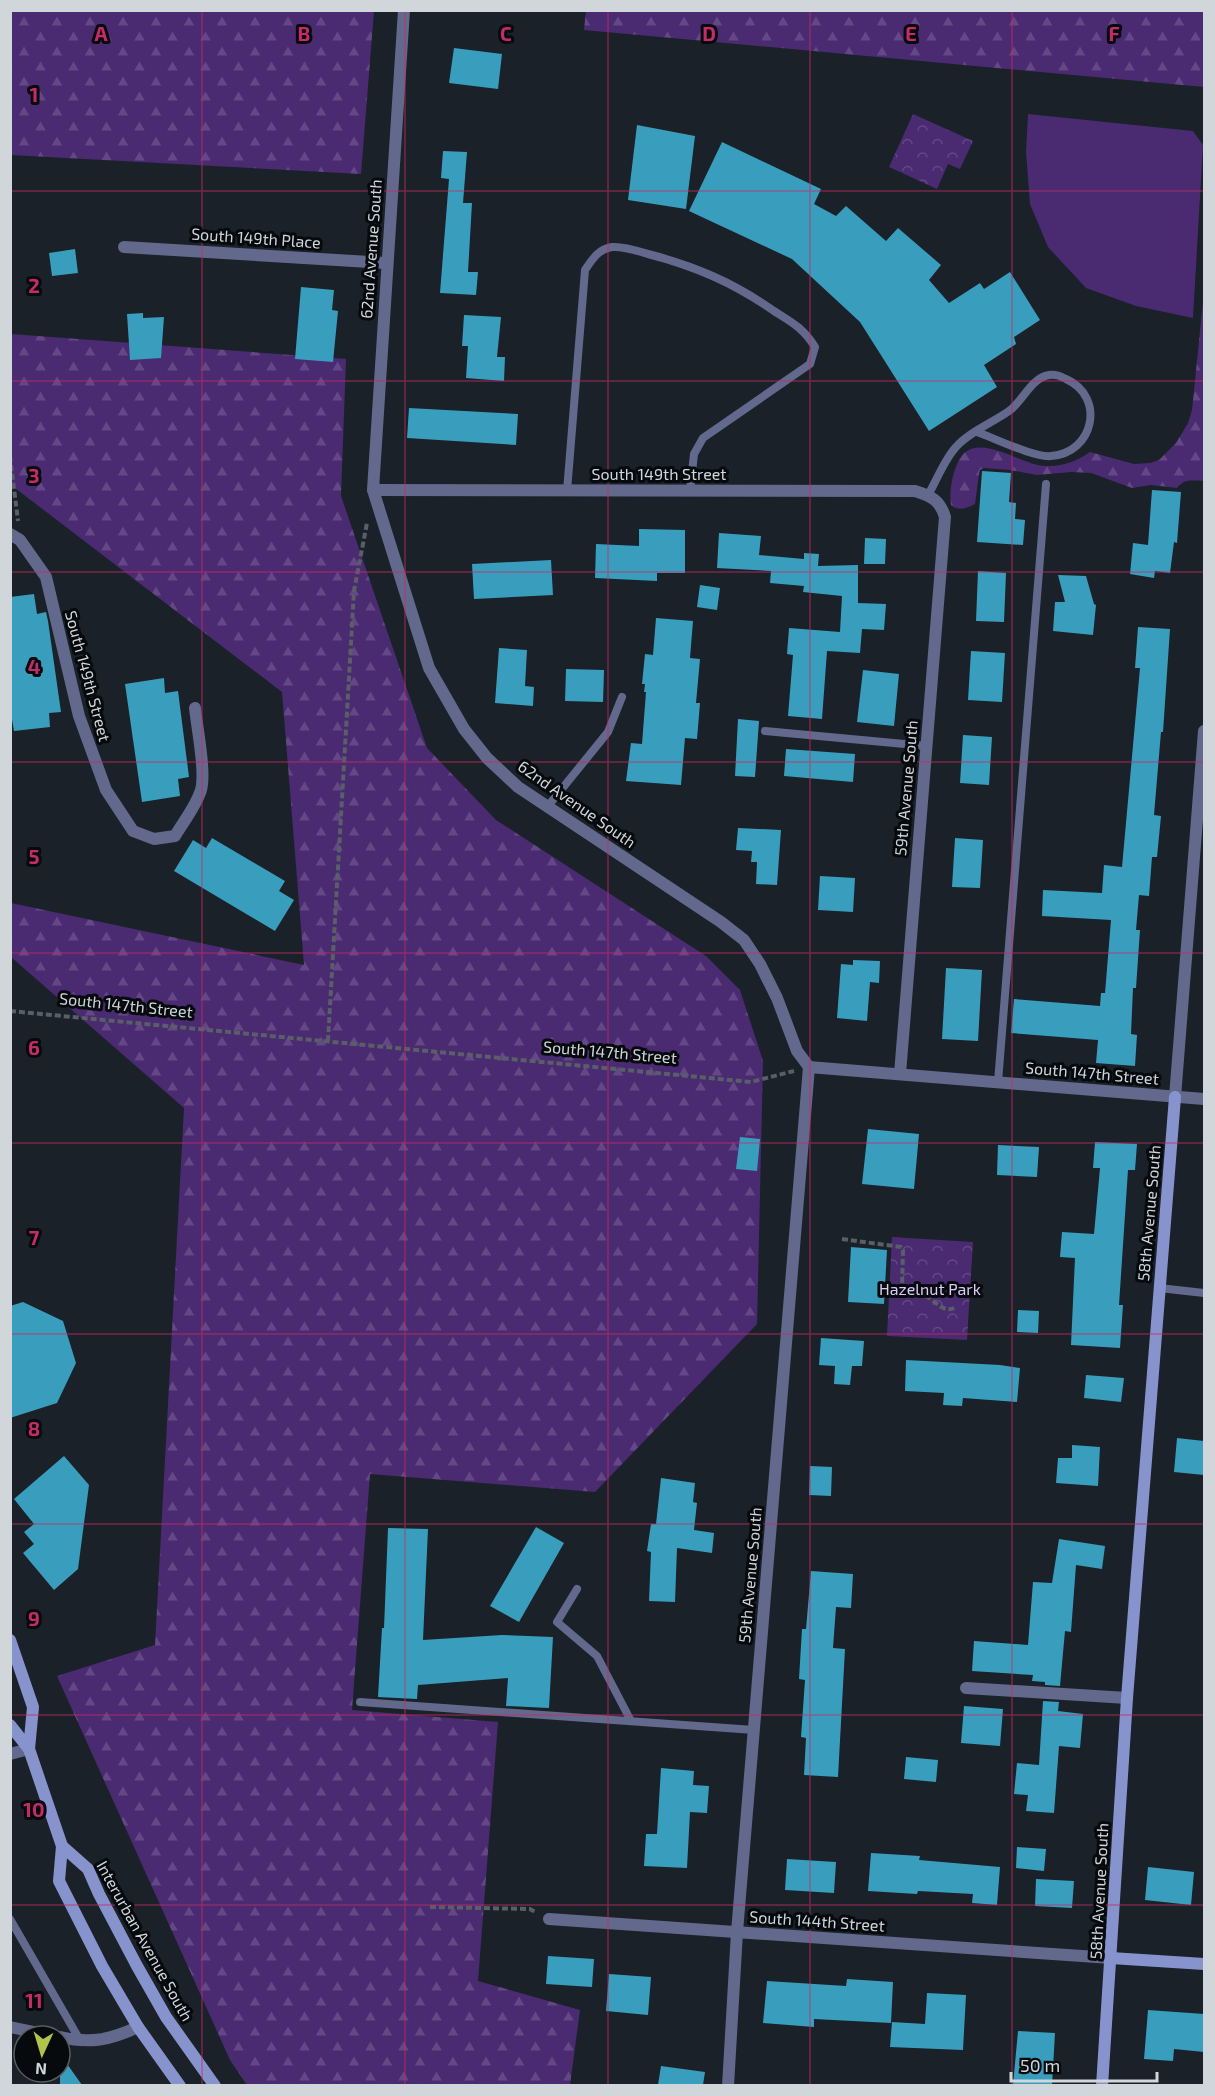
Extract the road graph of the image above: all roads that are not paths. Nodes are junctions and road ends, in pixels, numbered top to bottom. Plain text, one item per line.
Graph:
1 (404, 10) edge
2 (124, 247) dead end
3 (386, 263) junction
4 (977, 432) junction
5 (1046, 484) dead end
6 (373, 490) junction
7 (567, 491) junction
8 (690, 491) junction
9 (928, 495) junction
10 (941, 505) joint
11 (15, 537) edge
12 (622, 697) dead end
13 (195, 708) dead end
14 (765, 731) dead end
15 (1204, 731) edge
16 (926, 746) junction
17 (548, 806) junction
18 (809, 1067) junction
19 (900, 1074) junction
20 (998, 1082) junction
21 (1175, 1097) junction
22 (1204, 1099) edge
23 (1159, 1288) junction
24 (1204, 1293) edge
25 (577, 1589) dead end
26 (10, 1640) edge
27 (966, 1688) dead end
28 (1126, 1698) junction
29 (360, 1702) dead end
30 (630, 1721) junction
31 (10, 1725) edge
32 (754, 1730) junction
33 (29, 1749) junction
34 (10, 1754) edge
35 (62, 1846) junction
36 (10, 1919) edge
37 (549, 1919) road end
38 (737, 1932) junction
39 (1111, 1958) junction
40 (1204, 1964) edge
41 (138, 2027) junction
42 (72, 2040) edge
43 (81, 2042) junction
44 (180, 2085) edge
45 (215, 2085) edge
46 (728, 2085) edge
47 (1102, 2085) edge

1 - 3 street, 62nd Avenue South
2 - 3 street, South 149th Place
3 - 6 street, 62nd Avenue South
4 - 4 lane
4 - 9 lane
5 - 20 lane
6 - 7 street, South 149th Street
6 - 17 street, 62nd Avenue South
7 - 8 street, South 149th Street
7 - 8 lane
8 - 9 street, South 149th Street
9 - 10 street, South 149th Street
10 - 16 street, 59th Avenue South
11 - 13 street, South 149th Street
12 - 17 lane
14 - 16 lane
15 - 21 street, 58th Avenue South
16 - 19 street, 59th Avenue South
17 - 18 street, 62nd Avenue South
18 - 19 street, South 147th Street
18 - 32 street, 59th Avenue South
19 - 20 street, South 147th Street
20 - 21 street, South 147th Street
21 - 22 street, South 147th Street
21 - 23 street, 58th Avenue South
23 - 24 lane
23 - 28 street, 58th Avenue South
25 - 30 lane
26 - 33 street, Interurban Avenue South
27 - 28 street
28 - 39 street, 58th Avenue South
29 - 30 lane
30 - 32 lane
31 - 33 street, Interurban Avenue South
32 - 38 street, 59th Avenue South
33 - 34 street
33 - 35 street, Interurban Avenue South
35 - 41 street, Interurban Avenue South
35 - 45 street, Interurban Avenue South
36 - 43 lane
37 - 38 street, South 144th Street
38 - 39 street, South 144th Street
38 - 46 street, 59th Avenue South
39 - 40 street, South 144th Street
39 - 47 street, 58th Avenue South
41 - 43 street
41 - 44 street, Interurban Avenue South
42 - 43 street

